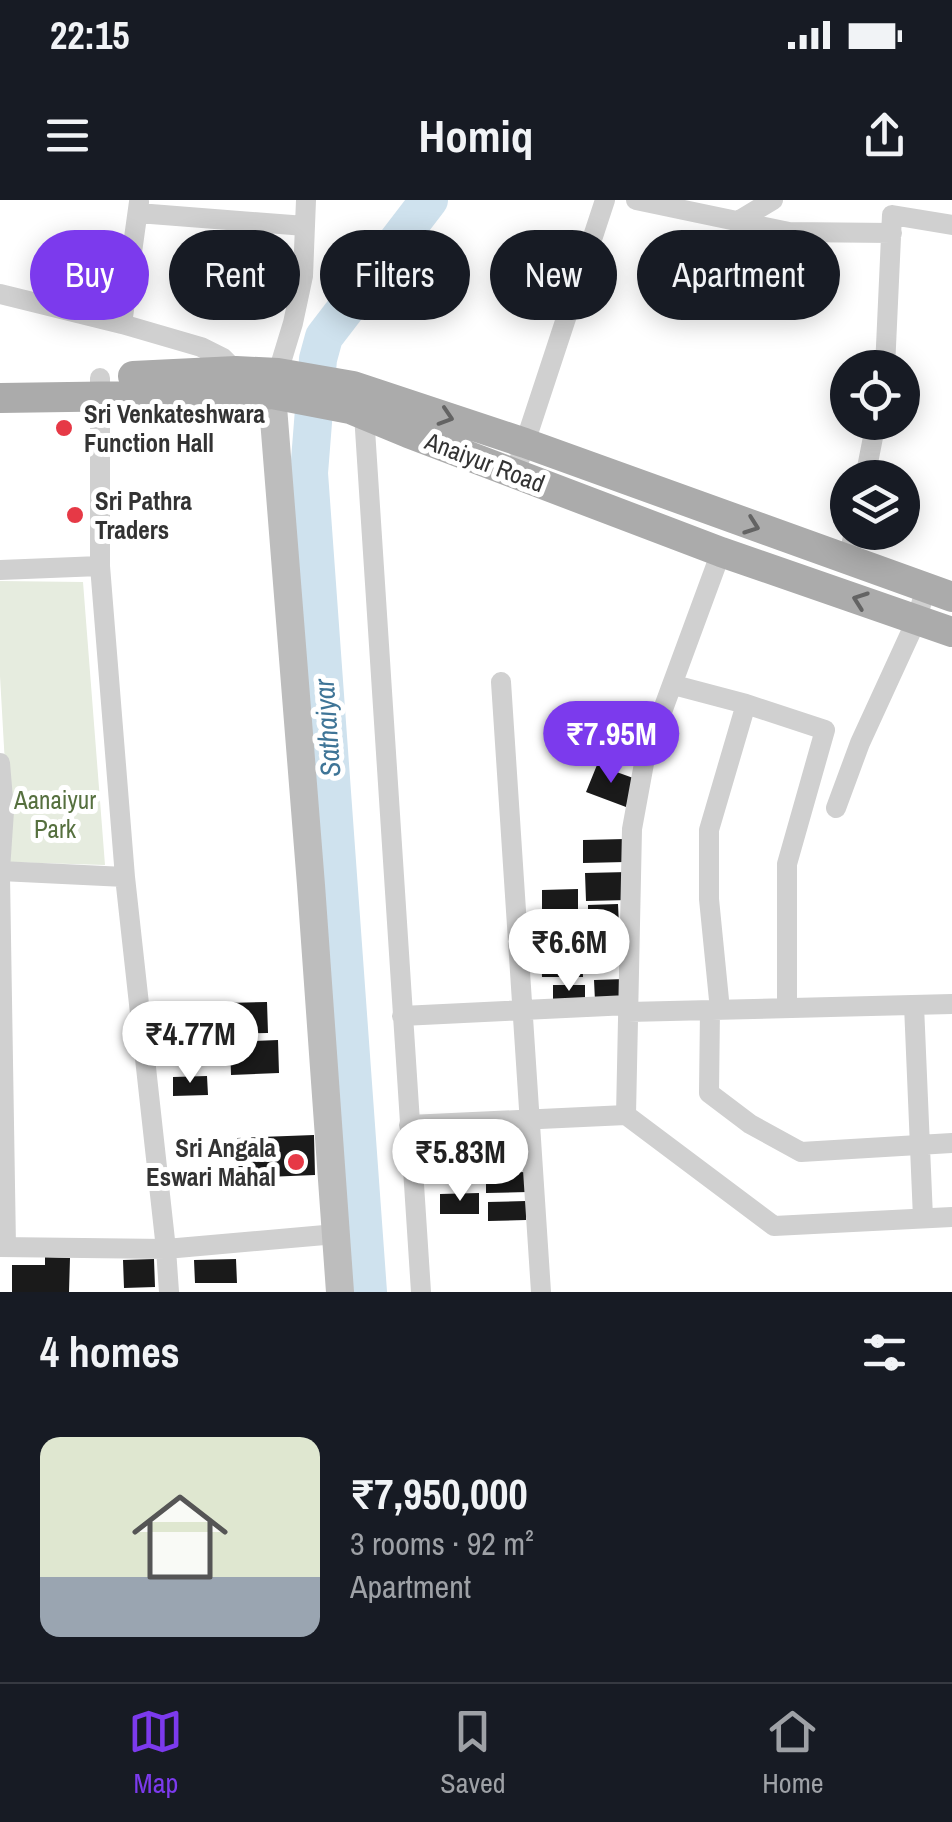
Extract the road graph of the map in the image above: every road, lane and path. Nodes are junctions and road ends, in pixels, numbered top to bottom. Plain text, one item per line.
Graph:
1 (306, 200) edge
2 (606, 200) edge
3 (636, 200) edge
4 (773, 200) edge
5 (139, 206) edge
6 (738, 222) junction
7 (952, 225) edge
8 (305, 226) junction
9 (892, 233) junction
10 (0, 294) edge
11 (122, 324) junction
12 (886, 350) edge
13 (236, 371) junction
14 (0, 378) edge
15 (286, 386) junction
16 (100, 387) junction
17 (0, 398) edge
18 (356, 403) junction
19 (524, 443) junction
20 (515, 473) junction
21 (830, 541) edge
22 (856, 550) edge
23 (721, 552) junction
24 (100, 566) junction
25 (0, 570) edge
26 (939, 593) edge
27 (916, 620) junction
28 (952, 632) edge
29 (502, 682) dead end
30 (674, 685) junction
31 (746, 704) junction
32 (825, 730) junction
33 (860, 744) junction
34 (0, 763) edge
35 (836, 808) dead end
36 (2, 811) edge
37 (0, 872) edge
38 (125, 877) junction
39 (1, 930) edge
40 (952, 1004) edge
41 (914, 1005) junction
42 (787, 1008) junction
43 (628, 1009) junction
44 (524, 1010) junction
45 (715, 1010) junction
46 (402, 1016) junction
47 (626, 1115) junction
48 (531, 1120) junction
49 (409, 1126) junction
50 (952, 1143) edge
51 (918, 1145) junction
52 (952, 1217) edge
53 (923, 1218) junction
54 (336, 1234) junction
55 (3, 1247) edge
56 (166, 1249) junction
57 (168, 1292) edge
58 (340, 1292) edge
59 (421, 1292) edge
60 (541, 1292) edge

1 - 8 street
2 - 19 street
3 - 6 street
4 - 6 street
5 - 8 street
5 - 11 street
6 - 9 street
7 - 9 street
8 - 15 street
9 - 12 street
10 - 11 street
11 - 13 street
13 - 15 main road, Anaiyur Road
13 - 16 main road, Anaiyur Road
14 - 16 main road, Anaiyur Road
15 - 16 main road, Anaiyur Road
15 - 18 main road, Anaiyur Road
15 - 54 street
16 - 17 main road, Anaiyur Road
16 - 24 street
18 -> 19 main road, Anaiyur Road
18 - 20 main road, Anaiyur Road
18 - 46 street
19 - 20 street
19 -> 21 main road, Anaiyur Road
20 - 23 main road, Anaiyur Road
22 - 26 main road, Anaiyur Road
27 -> 23 main road, Anaiyur Road
23 - 30 street
24 - 25 street
24 - 38 street
26 - 27 street
27 - 28 main road, Anaiyur Road
27 - 33 street
29 - 44 street
30 - 31 street
30 - 43 street
31 - 32 street
31 - 45 street
32 - 33 street
32 - 42 street
33 - 35 street
34 - 36 street
36 - 37 street
37 - 38 street
37 - 39 street
38 - 56 street
39 - 55 street
40 - 41 street
41 - 42 street
41 - 51 street
42 - 45 street
43 - 44 street
43 - 45 street
43 - 47 street
44 - 46 street
44 - 48 street
45 - 51 street
46 - 49 street
47 - 48 street
47 - 53 street
48 - 49 street
48 - 60 street
49 - 59 street
50 - 51 street
51 - 53 street
52 - 53 street
54 - 56 street
54 - 58 street
55 - 56 street
56 - 57 street

